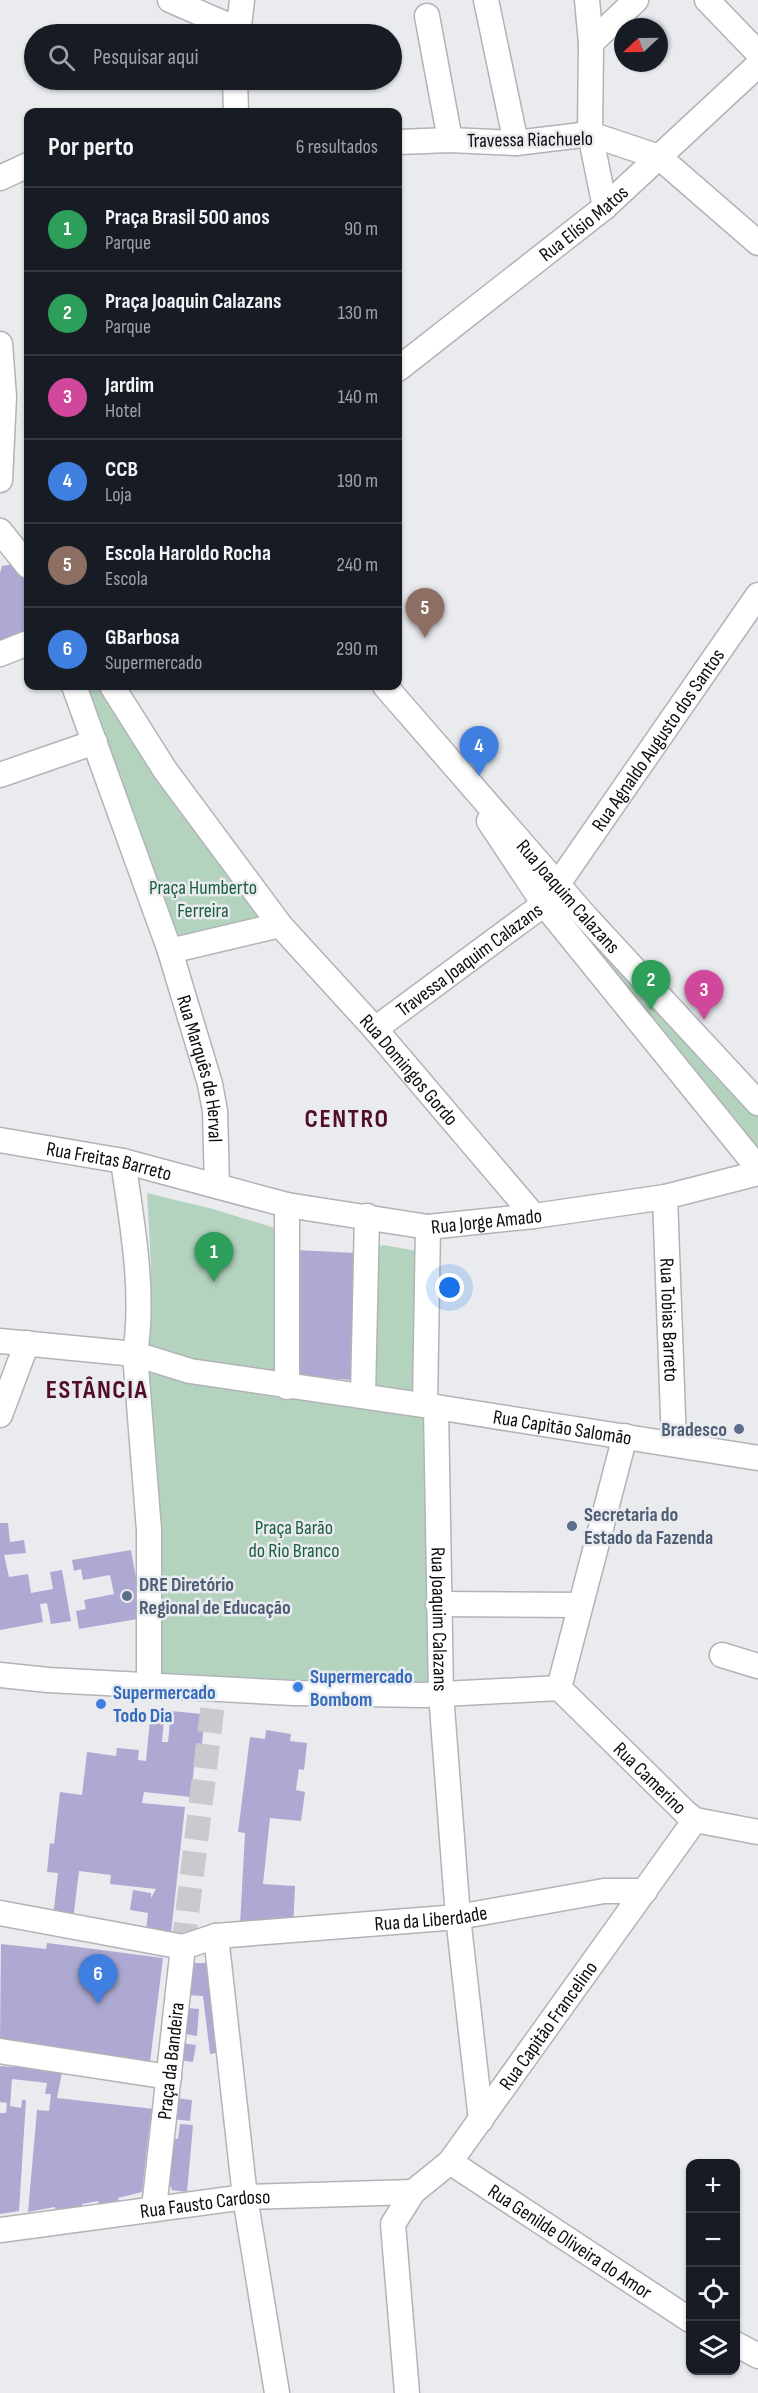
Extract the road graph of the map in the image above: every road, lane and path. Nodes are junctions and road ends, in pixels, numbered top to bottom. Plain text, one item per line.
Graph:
1 (170, 0) edge
2 (242, 0) edge
3 (486, 0) edge
4 (587, 0) edge
5 (636, 0) edge
6 (707, 0) edge
7 (427, 16) dead end
8 (222, 24) edge
9 (240, 24) edge
10 (591, 43) junction
11 (758, 53) edge
12 (758, 65) edge
13 (235, 90) edge
14 (236, 108) edge
15 (590, 135) junction
16 (450, 140) junction
17 (402, 142) edge
18 (516, 143) junction
19 (659, 157) junction
20 (24, 167) edge
21 (0, 178) edge
22 (605, 207) junction
23 (758, 243) edge
24 (0, 344) edge
25 (402, 366) edge
26 (0, 480) edge
27 (0, 531) edge
28 (24, 561) edge
29 (758, 595) edge
30 (24, 645) edge
31 (0, 654) edge
32 (76, 690) edge
33 (115, 690) edge
34 (389, 690) edge
35 (95, 742) junction
36 (459, 770) junction
37 (0, 775) edge
38 (558, 885) junction
39 (544, 904) junction
40 (280, 925) junction
41 (171, 951) junction
42 (375, 1029) junction
43 (758, 1103) edge
44 (0, 1140) edge
45 (123, 1161) junction
46 (758, 1168) edge
47 (758, 1173) edge
48 (217, 1186) junction
49 (665, 1197) junction
50 (287, 1205) junction
51 (367, 1216) junction
52 (534, 1216) junction
53 (428, 1227) junction
54 (0, 1341) edge
55 (27, 1342) junction
56 (135, 1354) junction
57 (287, 1387) junction
58 (363, 1395) junction
59 (430, 1405) junction
60 (0, 1415) edge
61 (625, 1436) junction
62 (674, 1443) junction
63 (751, 1453) edge
64 (438, 1604) junction
65 (580, 1605) junction
66 (722, 1655) dead end
67 (758, 1666) edge
68 (0, 1675) edge
69 (149, 1684) junction
70 (560, 1688) junction
71 (441, 1694) junction
72 (695, 1820) junction
73 (758, 1832) edge
74 (645, 1891) junction
75 (0, 1912) edge
76 (458, 1917) junction
77 (216, 1936) junction
78 (183, 1947) junction
79 (0, 2051) edge
80 (169, 2077) junction
81 (481, 2120) junction
82 (450, 2162) junction
83 (412, 2192) junction
84 (245, 2197) junction
85 (154, 2208) junction
86 (0, 2230) edge
87 (686, 2316) edge
88 (740, 2347) edge
89 (758, 2356) edge
90 (277, 2393) edge
91 (406, 2393) edge

1 - 8 street
2 - 9 street
3 - 18 street
4 - 10 street
5 - 10 street
6 - 11 street
7 - 16 street
10 - 15 street
12 - 19 street, Rua Elísio Matos
13 - 14 street
15 - 18 street, Travessa Riachuelo
15 - 19 street, Travessa Riachuelo
15 - 22 street
16 - 17 street, Travessa Riachuelo
16 - 18 street, Travessa Riachuelo
19 - 22 street, Rua Elísio Matos
19 - 23 street
20 - 21 street
22 - 25 street, Rua Elísio Matos
24 - 26 street
27 - 28 street
29 - 38 street, Rua Agnaldo Augusto dos Santos
30 - 31 street
32 - 35 street
33 - 40 street
34 - 36 street, Rua Joaquim Calazans
35 - 37 street
35 - 41 street
36 - 38 street, Rua Joaquim Calazans
36 - 39 street
38 - 39 street, Travessa Joaquim Calazans
38 - 43 street, Rua Joaquim Calazans
39 - 42 street, Travessa Joaquim Calazans
39 - 46 street
40 - 41 street
40 - 42 street, Rua Domingos Gordo
41 - 48 street, Rua Marquês de Herval
42 - 52 street, Rua Domingos Gordo
44 - 45 street, Rua Freitas Barreto
45 - 48 street, Rua Freitas Barreto
45 - 56 street
47 - 49 street, Rua Jorge Amado
48 - 50 street, Rua Jorge Amado
49 - 52 street, Rua Jorge Amado
49 - 62 street, Rua Tobias Barreto
50 - 51 street, Rua Jorge Amado
50 - 57 street
51 - 53 street, Rua Jorge Amado
51 - 58 street
52 - 53 street, Rua Jorge Amado
53 - 59 street, Rua Joaquim Calazans
54 - 55 street
55 - 56 street
55 - 60 street
56 - 57 street
56 - 69 street
57 - 58 street
58 - 59 street
59 - 61 street, Rua Capitão Salomão
59 - 64 street, Rua Joaquim Calazans
61 - 62 street, Rua Capitão Salomão
61 - 65 street
62 - 63 street, Rua Capitão Salomão
64 - 65 street
64 - 71 street, Rua Joaquim Calazans
65 - 70 street
66 - 67 street
68 - 69 street, Rua Joaquim Calazans
69 - 71 street, Rua Joaquim Calazans
70 - 71 street
70 - 72 street, Rua Camerino
71 - 76 street
72 - 73 street, Rua Camerino
72 - 74 street, Rua Capitão Francelino
74 - 76 street, Rua da Liberdade
74 - 81 street, Rua Capitão Francelino
75 - 78 street
76 - 77 street, Rua da Liberdade
76 - 81 street
77 - 78 street
77 - 84 street
78 - 80 street, Praça da Bandeira
79 - 80 street
80 - 85 street, Praça da Bandeira
81 - 82 street, Rua Capitão Francelino
82 - 83 street, Rua Capitão Francelino
82 - 87 street, Rua Genilde Oliveira do Amor
83 - 84 street, Rua Fausto Cardoso
83 - 91 street, Rua Capitão Francelino
84 - 85 street, Rua Fausto Cardoso
84 - 90 street
85 - 86 street, Rua Fausto Cardoso
88 - 89 street

